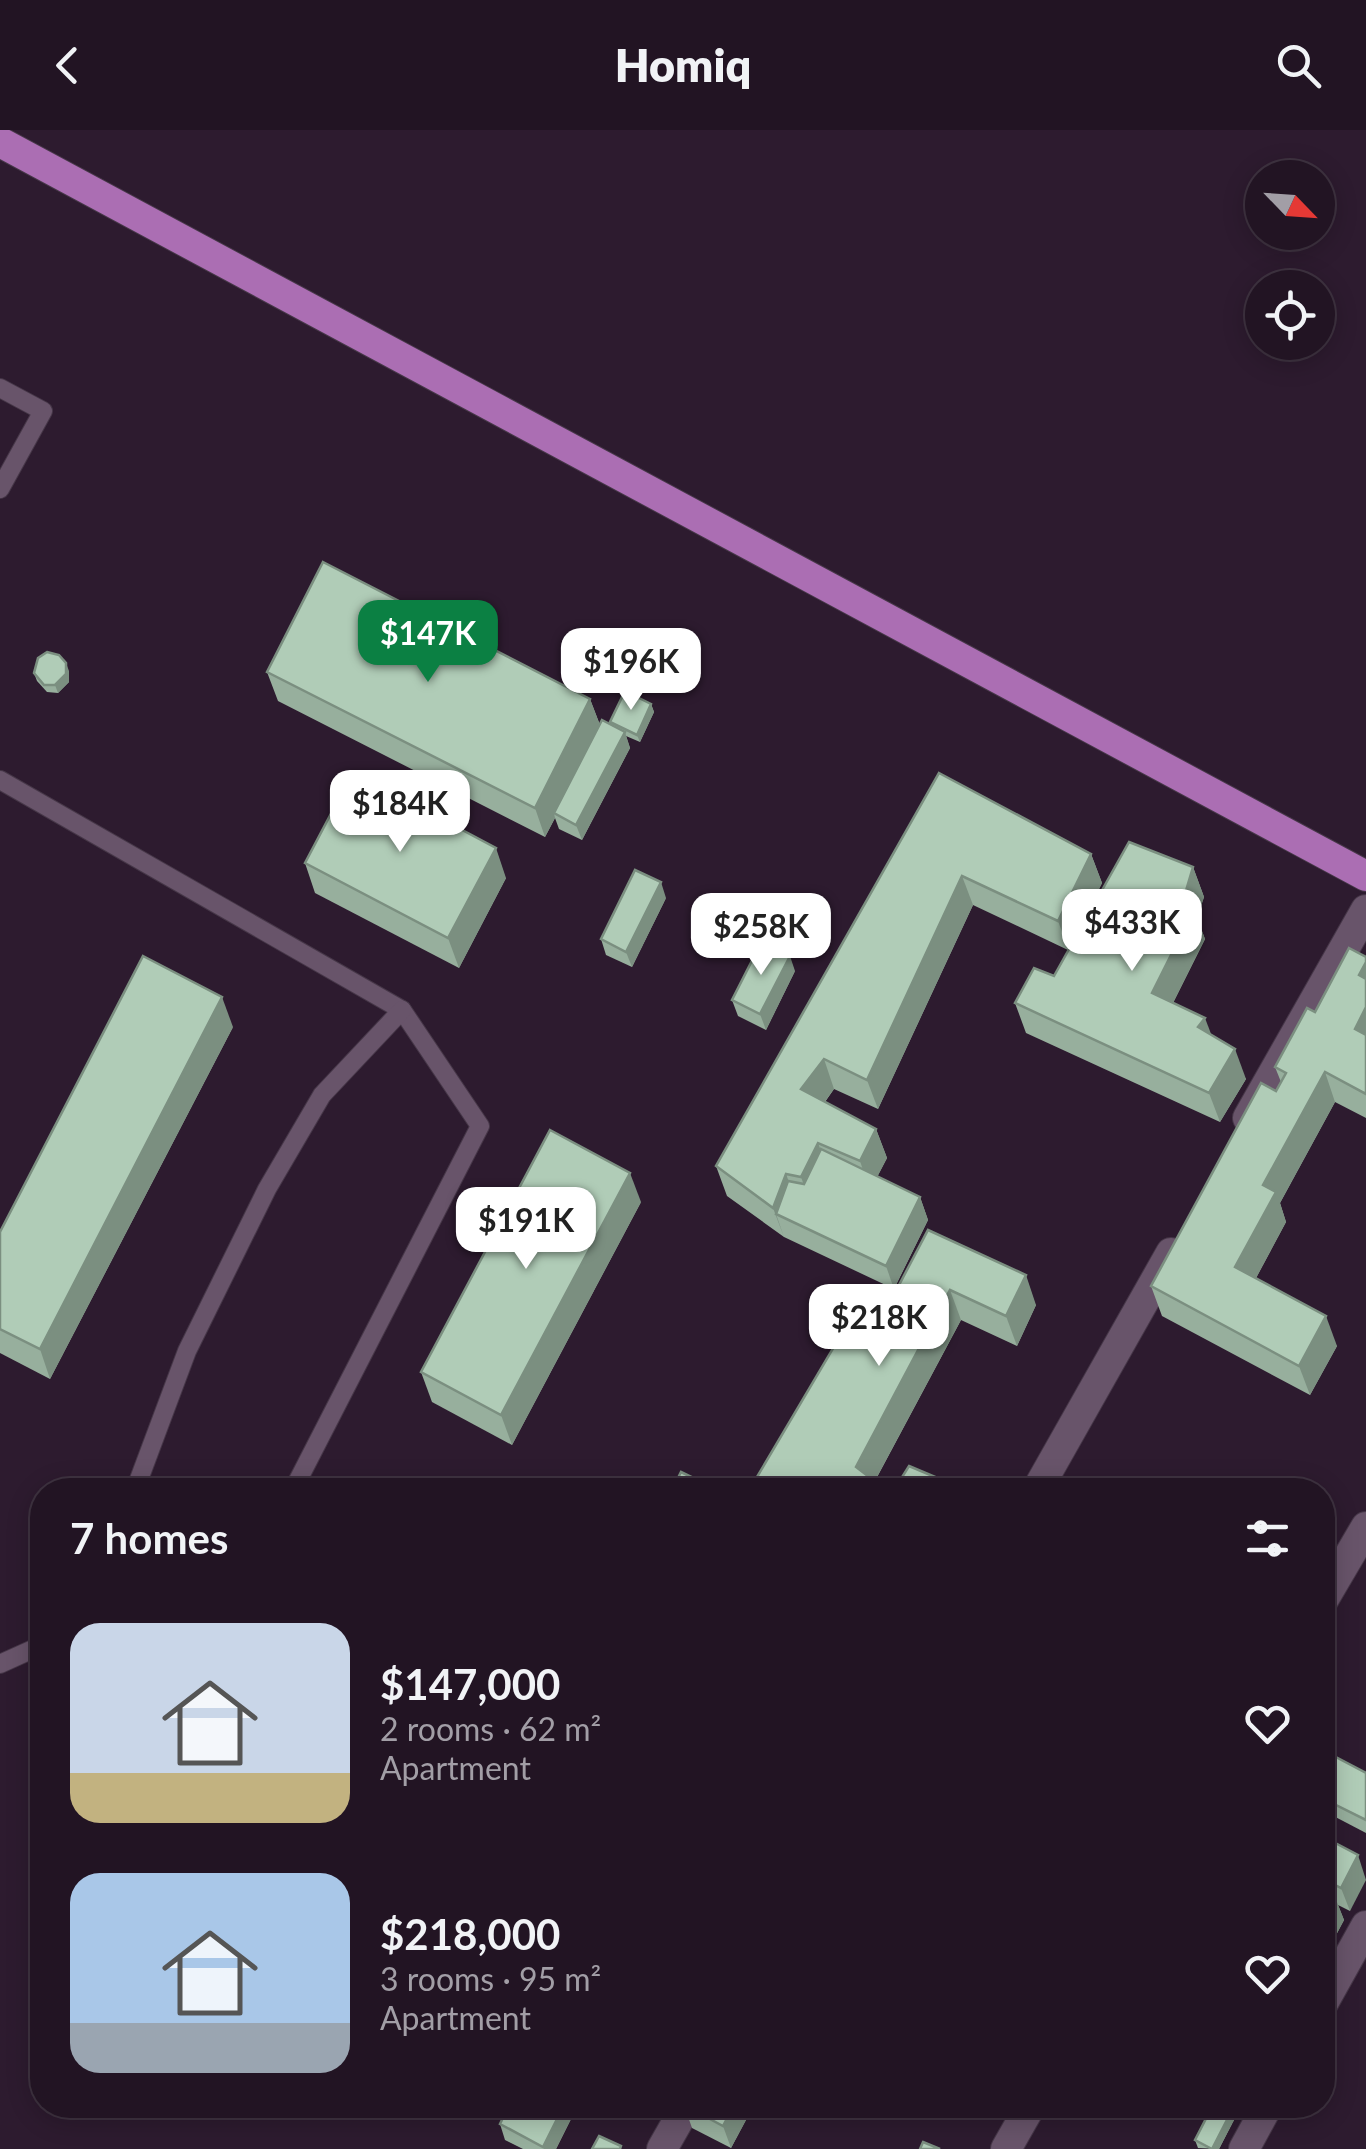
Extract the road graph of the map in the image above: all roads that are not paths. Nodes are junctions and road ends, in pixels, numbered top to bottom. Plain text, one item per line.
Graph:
1 (0, 142) edge
2 (0, 388) edge
3 (0, 489) edge
4 (0, 780) edge
5 (1366, 876) edge
6 (1366, 910) edge
7 (402, 1010) junction
8 (1230, 1149) edge
9 (1182, 1234) edge
10 (139, 1478) edge
11 (298, 1478) edge
12 (1043, 1478) edge
13 (1366, 1526) edge
14 (1335, 1580) edge
15 (30, 1650) edge
16 (0, 1664) edge
17 (1366, 1926) edge
18 (1335, 1982) edge
19 (680, 2118) edge
20 (1024, 2118) edge
21 (1261, 2118) edge
22 (662, 2149) edge
23 (1006, 2149) edge
24 (1244, 2149) edge

1 - 5 main road
2 - 3 lane
4 - 7 lane
6 - 8 street
7 - 10 lane
7 - 11 lane
9 - 12 street
13 - 14 street
15 - 16 lane
17 - 18 street
19 - 22 street
20 - 23 street
21 - 24 street

